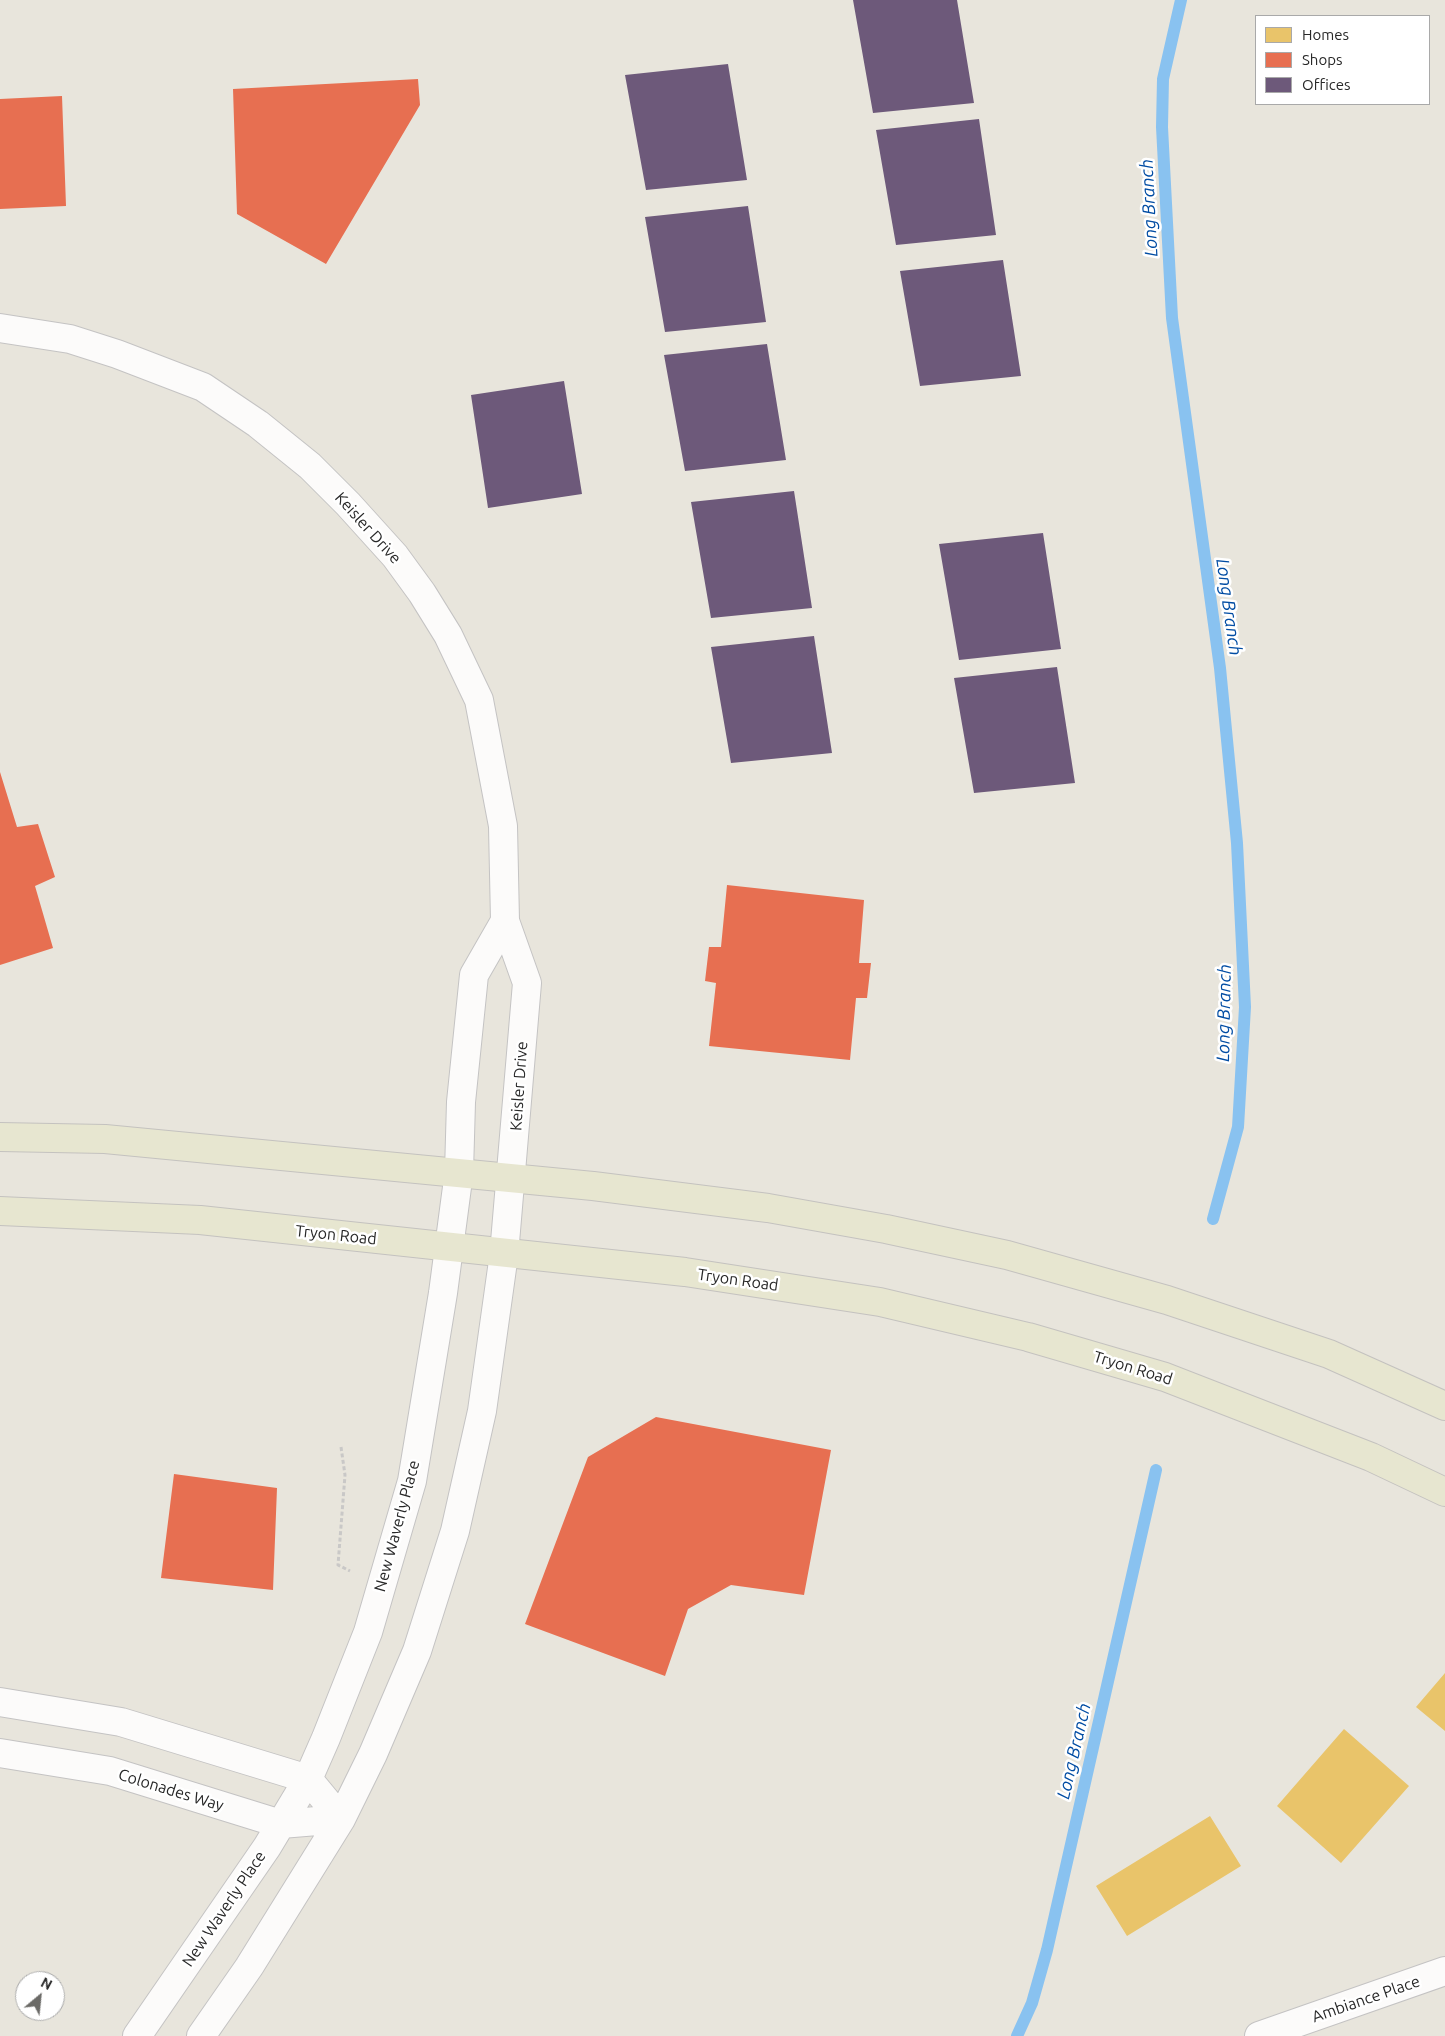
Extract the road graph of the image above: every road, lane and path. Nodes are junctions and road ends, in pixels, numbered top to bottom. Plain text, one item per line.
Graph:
1 (0, 328) edge
2 (505, 922) junction
3 (0, 1137) edge
4 (459, 1172) junction
5 (512, 1178) junction
6 (0, 1211) edge
7 (451, 1247) junction
8 (504, 1254) junction
9 (1445, 1406) edge
10 (340, 1447) dead end
11 (1445, 1492) edge
12 (352, 1572) dead end
13 (0, 1702) edge
14 (0, 1753) edge
15 (308, 1778) junction
16 (341, 1819) junction
17 (280, 1824) junction
18 (1445, 1971) edge
19 (137, 2036) edge
20 (200, 2036) edge
21 (1259, 2036) edge

1 - 2 street, Keisler Drive
2 - 4 street
2 - 5 street, Keisler Drive
3 - 4 main road
4 - 5 main road
4 - 7 street, New Waverly Place
5 - 8 street, Keisler Drive
5 - 9 main road
6 - 7 main road, Tryon Road
7 - 8 main road, Tryon Road
7 - 15 street, New Waverly Place
8 - 11 main road, Tryon Road
8 - 16 street
10 - 12 path
13 - 15 street
14 - 17 street, Colonades Way
15 - 16 street
15 - 17 street, New Waverly Place
16 - 17 street, Colonades Way
16 - 20 street
17 - 19 street, New Waverly Place
18 - 21 street, Ambiance Place

